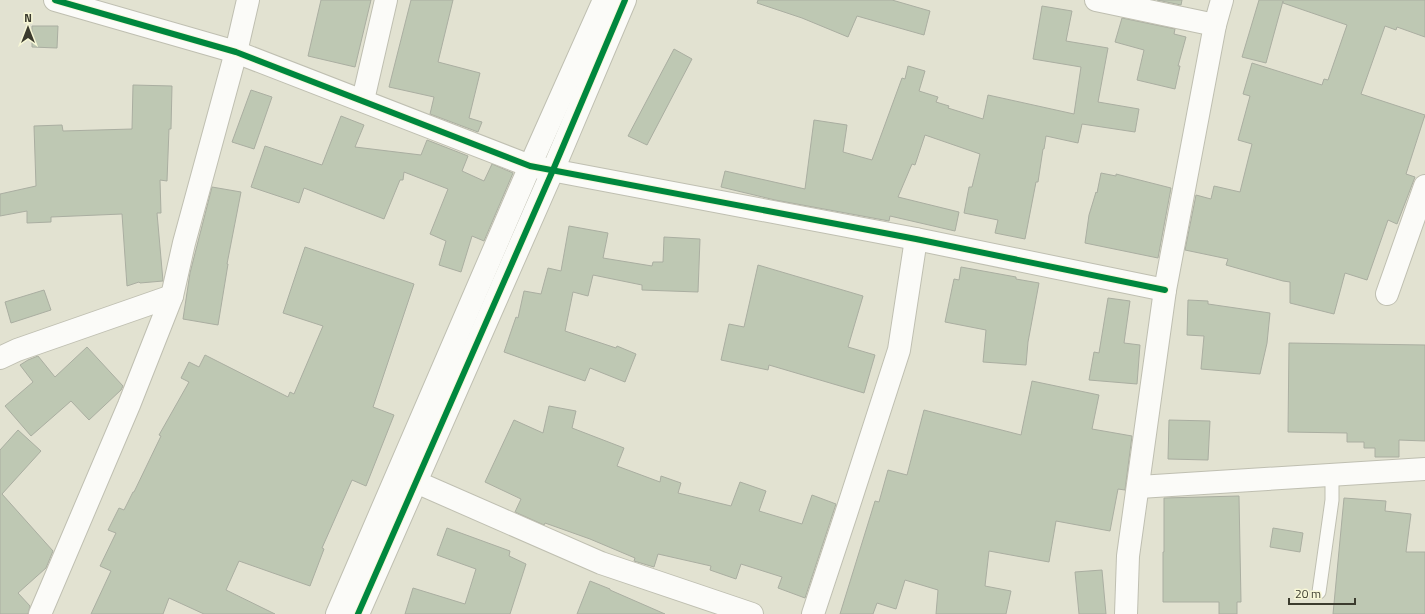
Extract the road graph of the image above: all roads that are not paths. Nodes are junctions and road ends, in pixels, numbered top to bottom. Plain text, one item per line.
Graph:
1 (55, 0) edge
2 (248, 0) edge
3 (386, 0) edge
4 (604, 0) edge
5 (625, 0) edge
6 (1096, 0) edge
7 (1222, 0) edge
8 (1215, 25) junction
9 (236, 52) junction
10 (362, 100) junction
11 (530, 166) junction
12 (553, 170) junction
13 (1425, 186) edge
14 (916, 239) junction
15 (1165, 290) junction
16 (1387, 294) dead end
17 (172, 296) junction
18 (0, 358) edge
19 (1425, 469) edge
20 (1332, 474) junction
21 (407, 477) junction
22 (1138, 487) junction
23 (1319, 592) dead end
24 (40, 614) edge
25 (337, 614) edge
26 (358, 614) edge
27 (752, 614) edge
28 (813, 614) edge
29 (1126, 614) edge

1 - 9 street
2 - 9 street
3 - 10 street
4 - 11 street
5 - 12 street
6 - 8 street
7 - 8 street
8 - 15 street
9 - 10 street
9 - 17 street
10 - 11 street
11 - 12 street
11 - 21 street
12 - 14 street
12 - 21 street
13 - 16 street
14 - 15 street
14 - 28 street
15 - 22 street
17 - 18 street
17 - 24 street
19 - 20 street
20 - 22 street
20 - 23 lane
21 - 25 street
21 - 26 street
21 - 27 street
22 - 29 street

